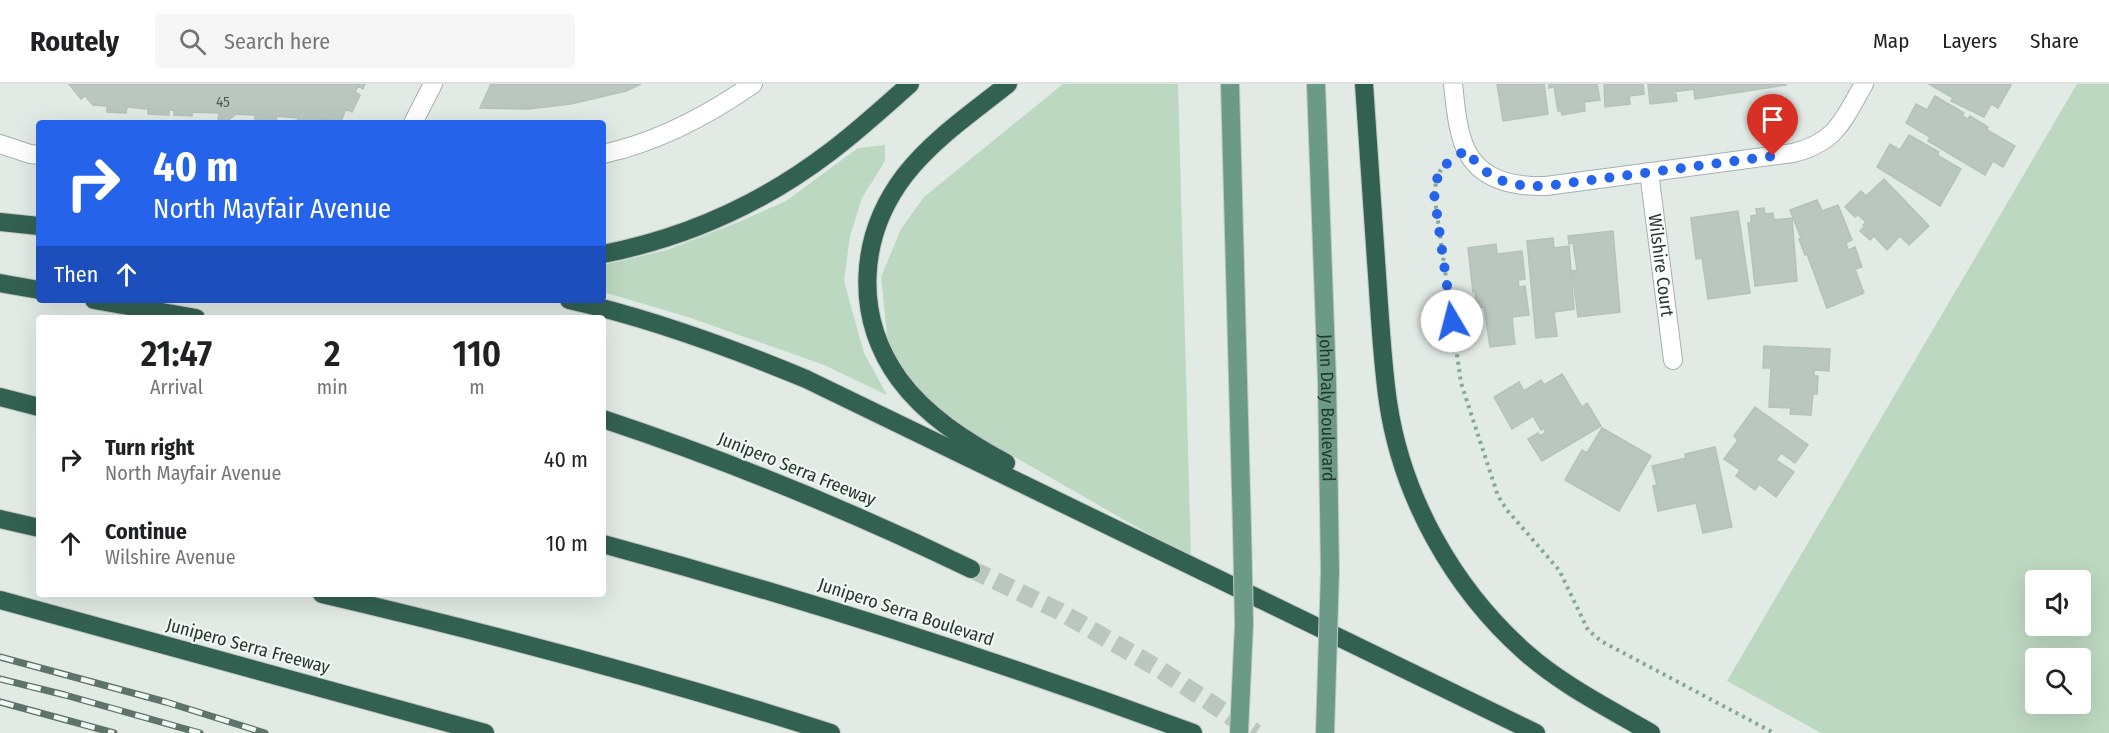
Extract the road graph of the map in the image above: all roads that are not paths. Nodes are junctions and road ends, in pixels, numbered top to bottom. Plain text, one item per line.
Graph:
1 (433, 84) edge
2 (753, 84) edge
3 (910, 84) edge
4 (1008, 84) edge
5 (1230, 84) edge
6 (1316, 84) edge
7 (1364, 84) edge
8 (1453, 84) edge
9 (1864, 84) edge
10 (415, 120) edge
11 (0, 144) edge
12 (606, 153) edge
13 (34, 154) edge
14 (1649, 172) junction
15 (0, 222) edge
16 (36, 226) edge
17 (606, 253) edge
18 (0, 283) edge
19 (36, 289) edge
20 (111, 303) edge
21 (580, 303) edge
22 (179, 315) edge
23 (1673, 360) dead end
24 (0, 397) edge
25 (36, 406) edge
26 (606, 420) edge
27 (0, 519) edge
28 (36, 527) edge
29 (606, 544) edge
30 (1191, 565) junction
31 (970, 569) tunnel mouth
32 (334, 597) edge
33 (0, 600) edge
34 (485, 733) edge
35 (831, 733) edge
36 (1192, 733) edge
37 (1239, 733) edge
38 (1325, 733) edge
39 (1536, 733) edge
40 (1651, 733) edge

1 - 10 street
2 - 12 street
3 - 17 highway
4 - 30 highway
5 - 37 main road, bridge
6 - 38 main road, John Daly Boulevard, bridge
7 - 40 highway
8 - 14 street
9 - 14 street
11 - 13 street
14 - 23 street, Wilshire Court
15 - 16 highway
18 - 19 highway
20 - 22 highway
21 - 30 highway
24 - 25 highway
26 - 31 highway, Junipero Serra Freeway
27 - 28 highway
29 - 36 highway, Junipero Serra Boulevard
30 - 39 highway
32 - 35 highway
33 - 34 highway, Junipero Serra Freeway

